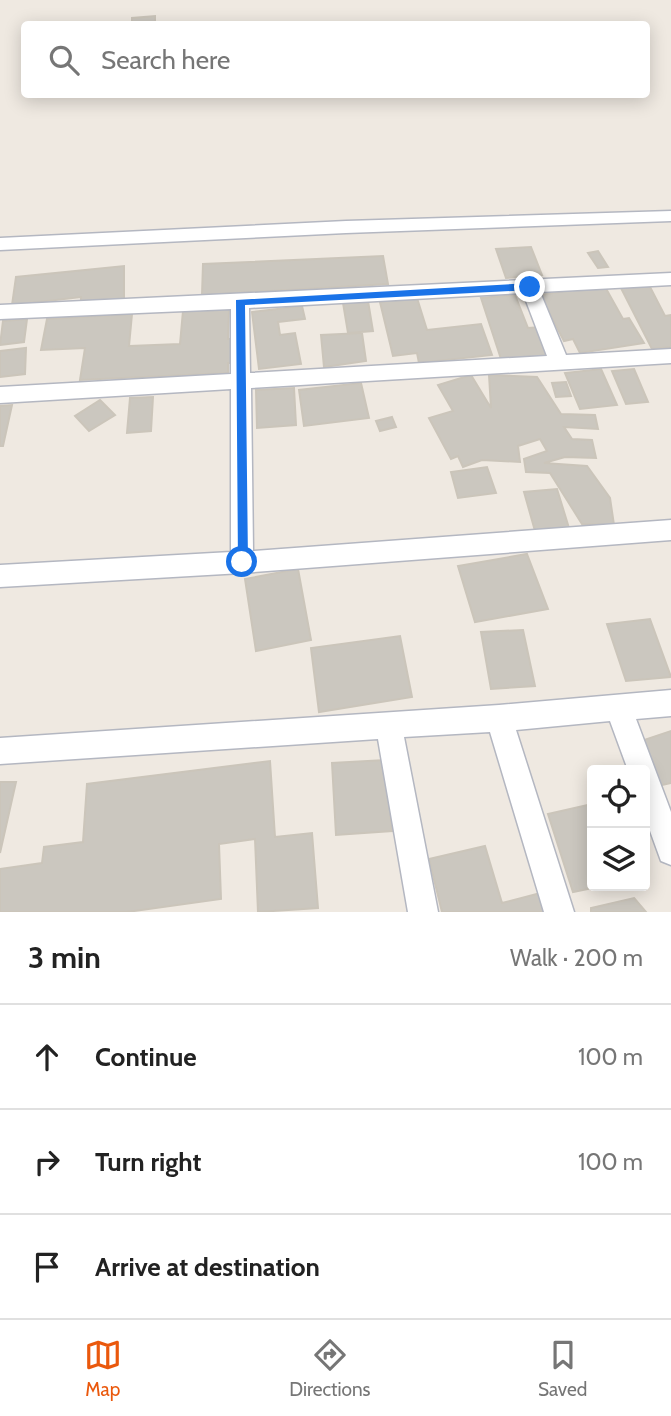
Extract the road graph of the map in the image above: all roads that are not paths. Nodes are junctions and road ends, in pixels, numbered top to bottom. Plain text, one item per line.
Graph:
1 (671, 216) edge
2 (0, 244) edge
3 (671, 279) edge
4 (530, 287) junction
5 (240, 302) junction
6 (0, 312) edge
7 (671, 356) edge
8 (559, 362) junction
9 (241, 382) junction
10 (0, 395) edge
11 (671, 530) edge
12 (242, 562) junction
13 (0, 576) edge
14 (671, 703) edge
15 (619, 709) junction
16 (499, 718) junction
17 (388, 726) junction
18 (0, 751) edge
19 (639, 765) edge
20 (650, 793) edge
21 (671, 851) edge
22 (423, 912) edge
23 (559, 912) edge

1 - 2 street
3 - 4 street
4 - 5 street
4 - 8 street
5 - 6 street
5 - 9 street
7 - 8 street
8 - 9 street
9 - 10 street
9 - 12 street
11 - 12 street
12 - 13 street
14 - 15 street
15 - 16 street
15 - 19 street
16 - 17 street
16 - 23 street
17 - 18 street
17 - 22 street
20 - 21 street

